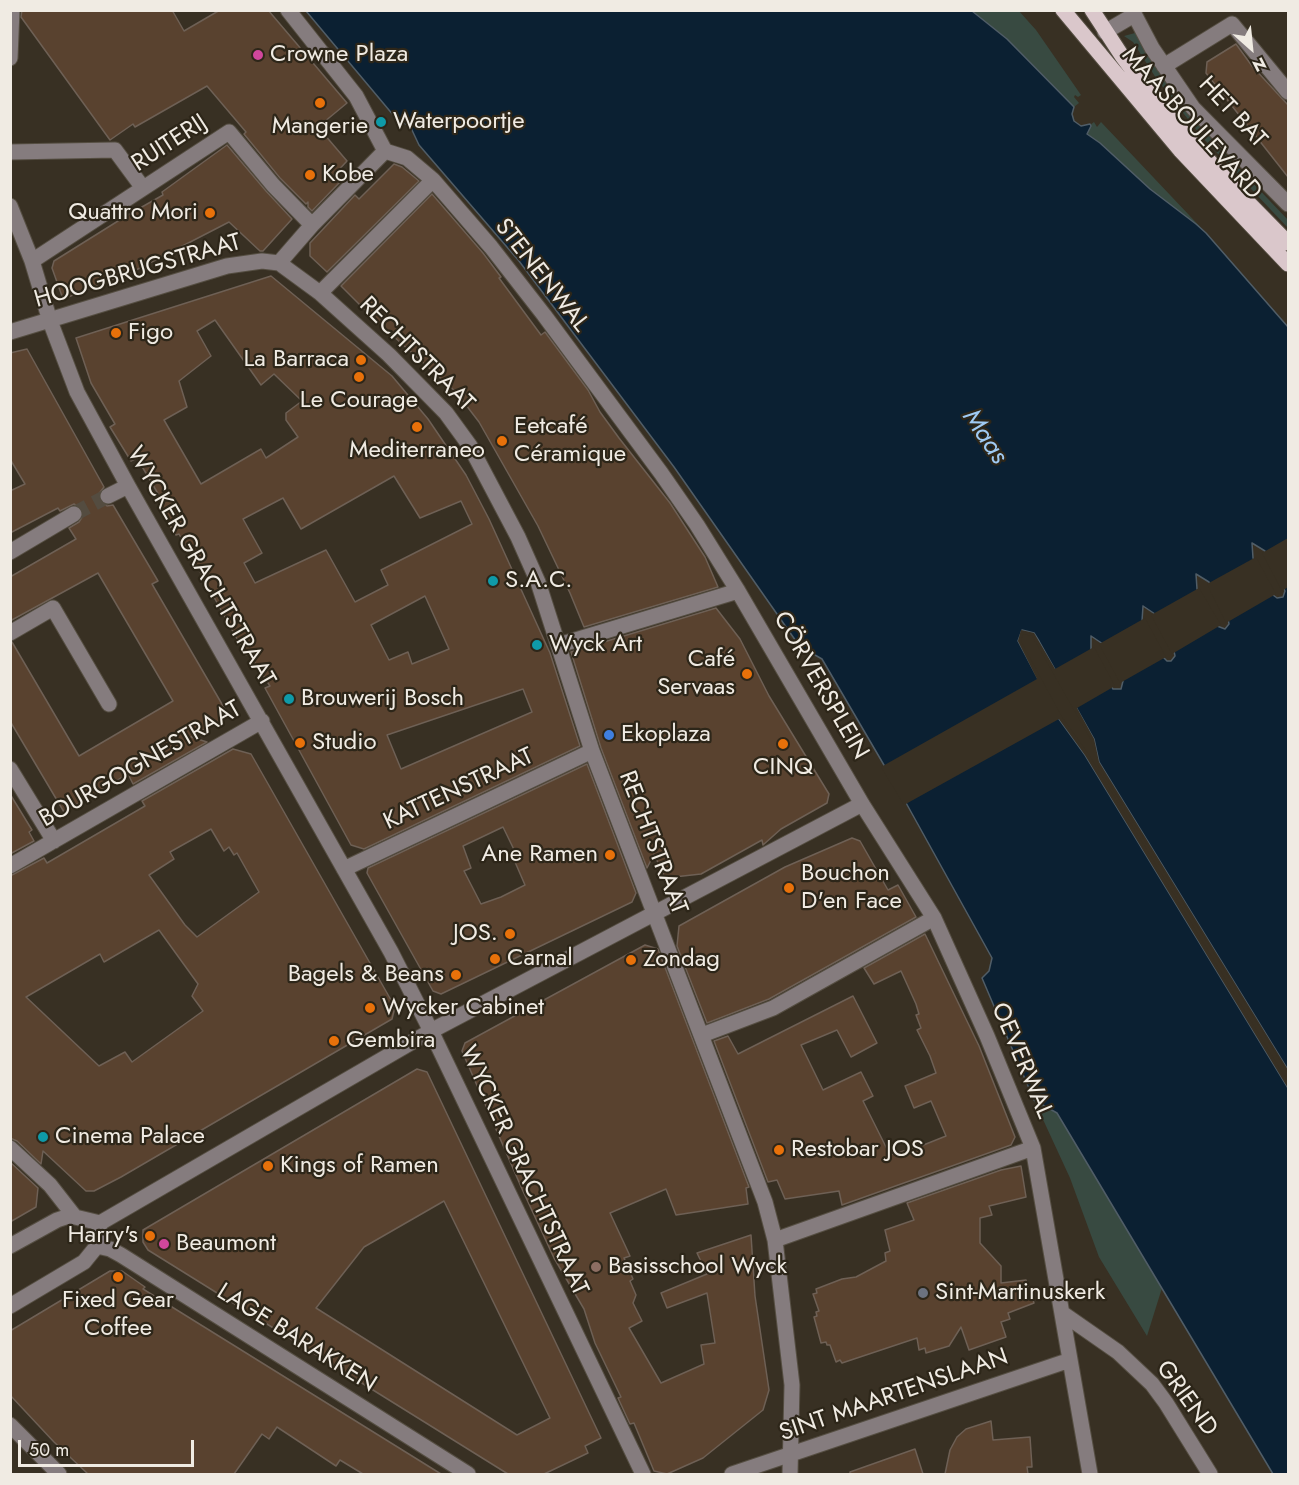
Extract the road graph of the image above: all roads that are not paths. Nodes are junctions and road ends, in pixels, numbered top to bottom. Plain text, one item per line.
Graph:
1 (288, 10) edge
2 (1063, 10) edge
3 (1092, 10) edge
4 (13, 11) edge
5 (1133, 13) edge
6 (1233, 17) edge
7 (1106, 33) junction
8 (10, 58) edge
9 (1164, 66) junction
10 (1288, 92) edge
11 (385, 151) junction
12 (10, 152) edge
13 (433, 180) junction
14 (143, 188) junction
15 (1288, 204) edge
16 (10, 206) edge
17 (312, 225) junction
18 (1288, 243) edge
19 (32, 261) junction
20 (279, 263) junction
21 (1288, 264) edge
22 (320, 293) junction
23 (50, 321) junction
24 (10, 332) edge
25 (128, 486) junction
26 (108, 496) tunnel mouth
27 (74, 514) tunnel mouth
28 (10, 552) edge
29 (738, 591) junction
30 (10, 633) edge
31 (559, 645) junction
32 (110, 704) dead end
33 (262, 721) junction
34 (592, 751) junction
35 (10, 769) edge
36 (862, 804) junction
37 (54, 841) junction
38 (10, 866) edge
39 (344, 869) junction
40 (656, 914) junction
41 (934, 918) junction
42 (431, 1031) junction
43 (702, 1035) junction
44 (10, 1148) edge
45 (1033, 1148) junction
46 (75, 1217) junction
47 (100, 1223) junction
48 (775, 1240) junction
49 (10, 1246) edge
50 (97, 1246) junction
51 (10, 1306) edge
52 (1062, 1313) junction
53 (1070, 1360) junction
54 (10, 1425) edge
55 (789, 1455) junction
56 (58, 1474) edge
57 (468, 1474) edge
58 (643, 1474) edge
59 (732, 1474) edge
60 (790, 1474) edge
61 (1090, 1474) edge
62 (1210, 1474) edge

1 - 11 street
2 - 21 main road, MAASBOULEVARD
3 - 7 main road, MAASBOULEVARD
4 - 8 street
5 - 7 street, HET BAT
5 - 9 street, HET BAT
6 - 9 street
6 - 10 street
7 - 18 main road, MAASBOULEVARD
9 - 15 street, HET BAT
11 - 13 street, STENENWAL
11 - 17 street
12 - 14 street
13 - 22 street
13 - 29 street, STENENWAL
14 - 17 street, RUITERIJ
14 - 19 street, RUITERIJ
16 - 19 street
17 - 20 street
19 - 23 street
20 - 22 street, RECHTSTRAAT
20 - 23 street, HOOGBRUGSTRAAT
22 - 31 street, RECHTSTRAAT
23 - 24 street, HOOGBRUGSTRAAT
23 - 25 street, WYCKER GRACHTSTRAAT
25 - 26 street
25 - 33 street, WYCKER GRACHTSTRAAT
27 - 28 street
29 - 31 street
29 - 36 street, CÖRVERSPLEIN
30 - 32 street
31 - 34 street, RECHTSTRAAT
33 - 37 street, BOURGOGNESTRAAT
33 - 39 street, WYCKER GRACHTSTRAAT
34 - 39 street, KATTENSTRAAT
34 - 40 street, RECHTSTRAAT
35 - 37 street
36 - 40 street
36 - 41 street, OEVERWAL
37 - 38 street, BOURGOGNESTRAAT
39 - 42 street, WYCKER GRACHTSTRAAT
40 - 42 street
40 - 43 street, RECHTSTRAAT
41 - 43 street
41 - 45 street, OEVERWAL
42 - 47 street
42 - 58 street, WYCKER GRACHTSTRAAT
43 - 48 street, RECHTSTRAAT
44 - 46 street
45 - 48 street
45 - 52 street, OEVERWAL
46 - 47 street
46 - 49 street
47 - 50 street
48 - 55 street, RECHTSTRAAT
50 - 51 street
50 - 57 street, LAGE BARAKKEN
52 - 53 street, OEVERWAL
52 - 62 street, GRIEND
53 - 55 street, SINT MAARTENSLAAN
53 - 61 street, OEVERWAL
54 - 56 street
55 - 59 street, SINT MAARTENSLAAN
55 - 60 street, RECHTSTRAAT

